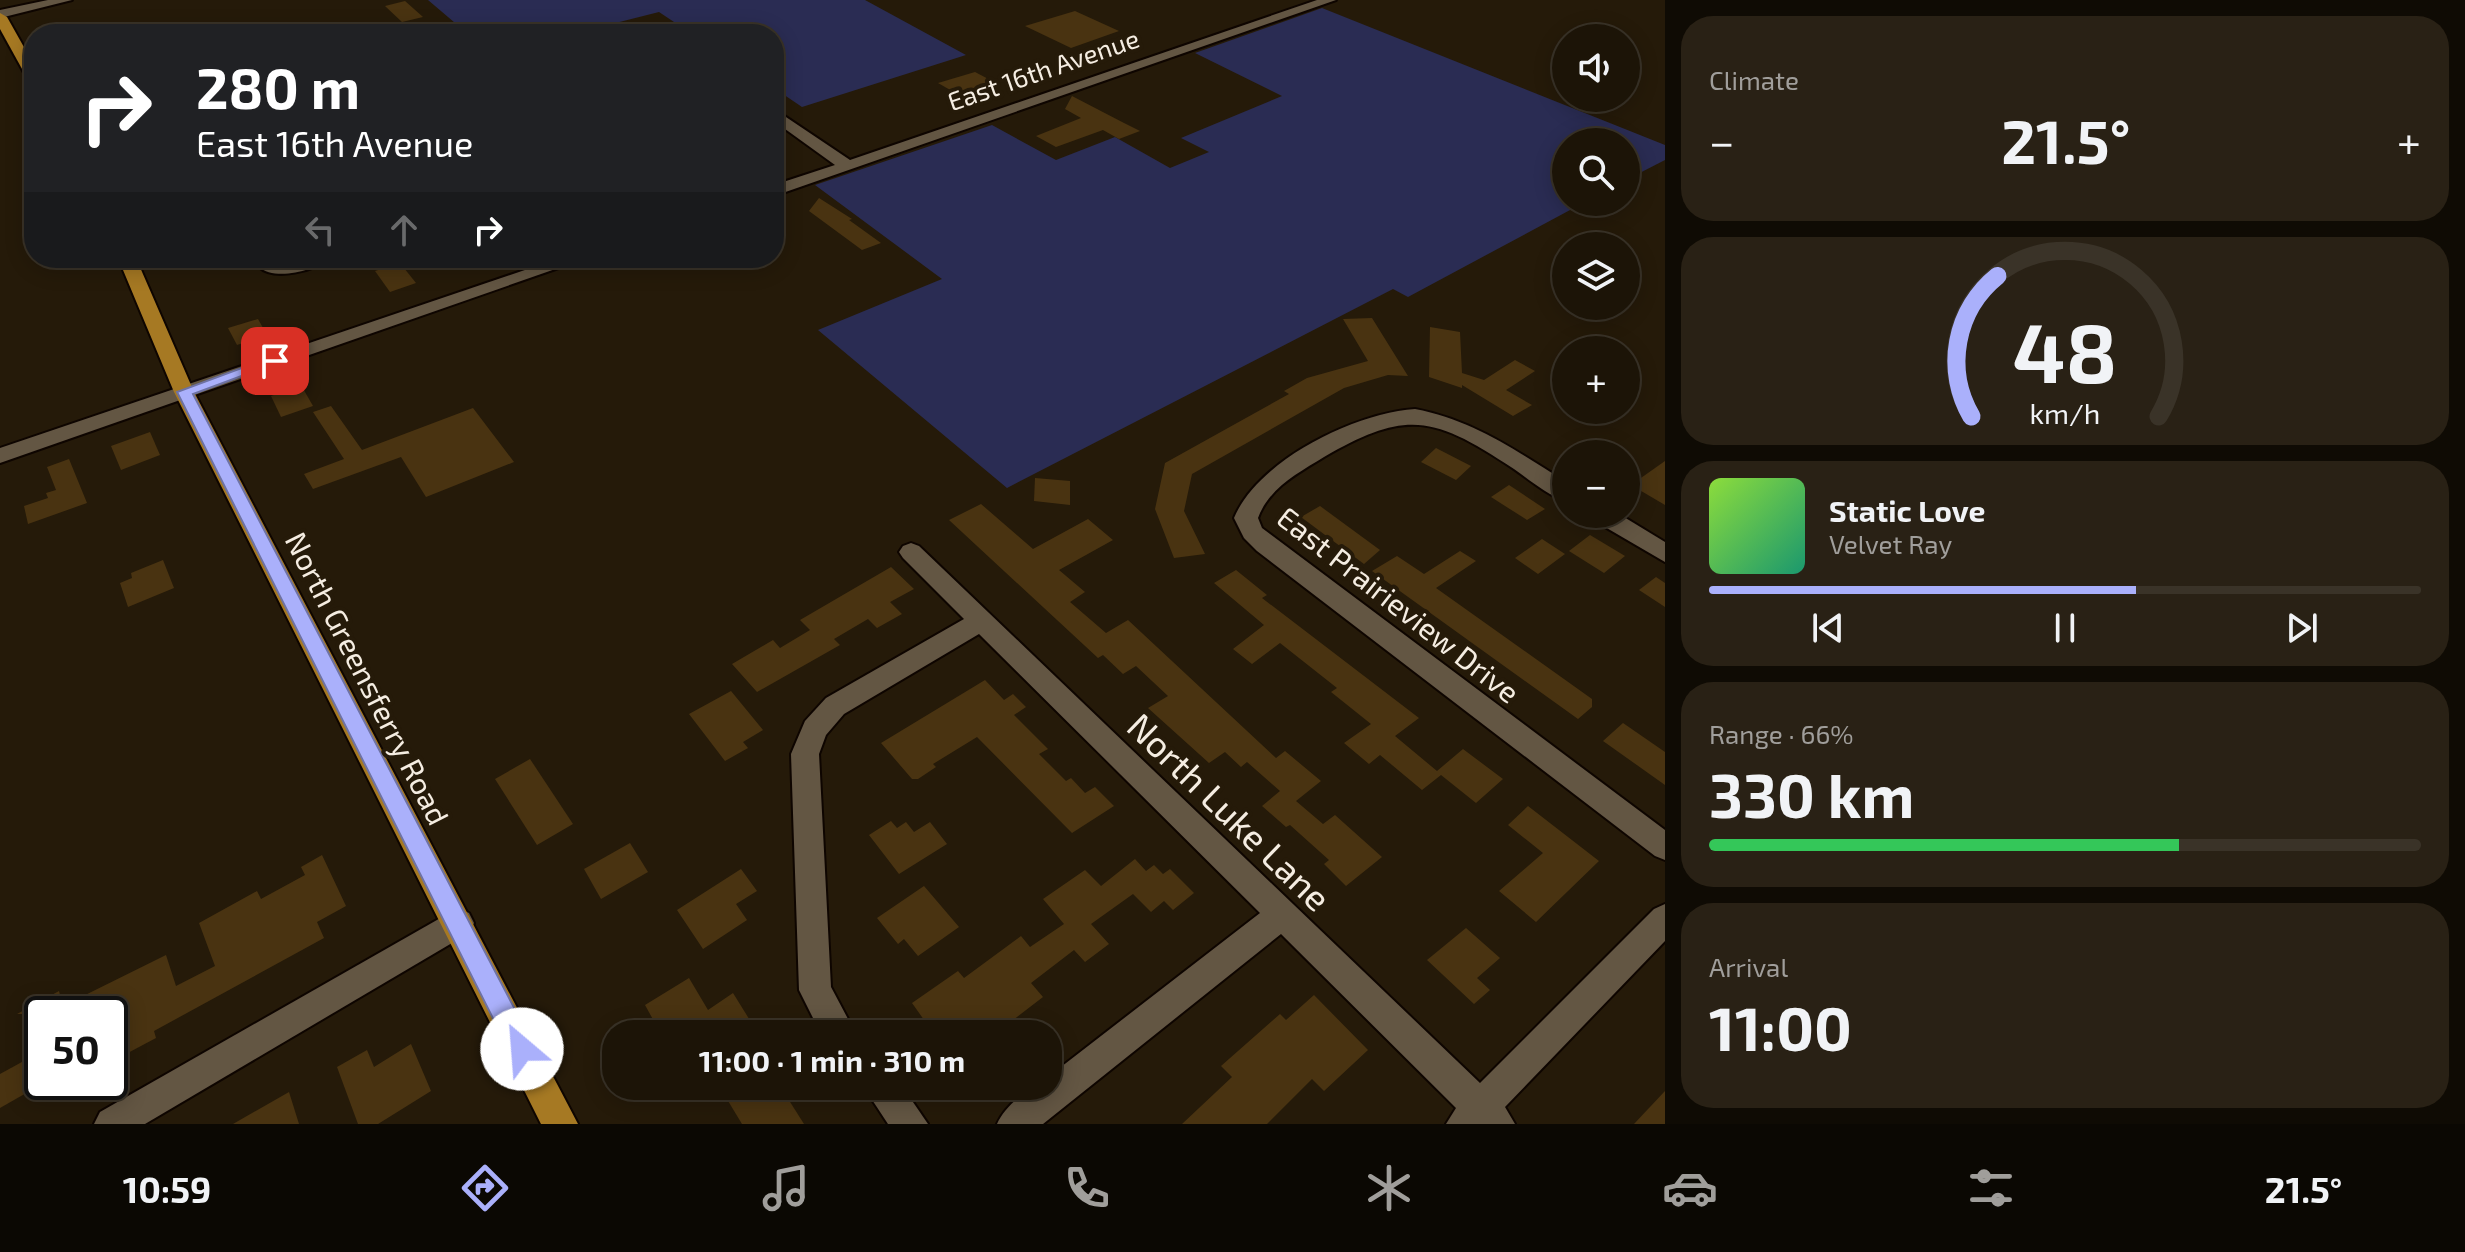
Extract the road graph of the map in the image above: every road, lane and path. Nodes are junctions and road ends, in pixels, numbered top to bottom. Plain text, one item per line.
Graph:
1 (66, 0) edge
2 (1330, 0) edge
3 (0, 15) edge
4 (24, 59) edge
5 (784, 121) edge
6 (848, 166) junction
7 (784, 188) edge
8 (131, 268) edge
9 (547, 268) edge
10 (184, 392) junction
11 (0, 456) edge
12 (1552, 484) edge
13 (1624, 528) edge
14 (911, 552) dead end
15 (1665, 553) edge
16 (981, 621) junction
17 (1665, 847) edge
18 (1282, 915) junction
19 (1665, 919) edge
20 (458, 923) junction
21 (831, 1020) edge
22 (891, 1100) edge
23 (1480, 1119) edge
24 (112, 1124) edge
25 (560, 1124) edge
26 (910, 1124) edge
27 (1015, 1124) edge

1 - 3 street
2 - 6 street, East 16th Avenue
3 - 4 main road
5 - 6 street
6 - 7 street, East 16th Avenue
8 - 10 main road, North Greensferry Road
9 - 10 street
10 - 11 street
10 - 20 main road, North Greensferry Road
12 - 17 street, East Prairieview Drive
13 - 15 street
14 - 16 street, North Luke Lane
16 - 18 street, North Luke Lane
16 - 21 street
18 - 23 street, North Luke Lane
18 - 27 street
19 - 23 street
20 - 24 street
20 - 25 main road, North Greensferry Road
22 - 26 street

